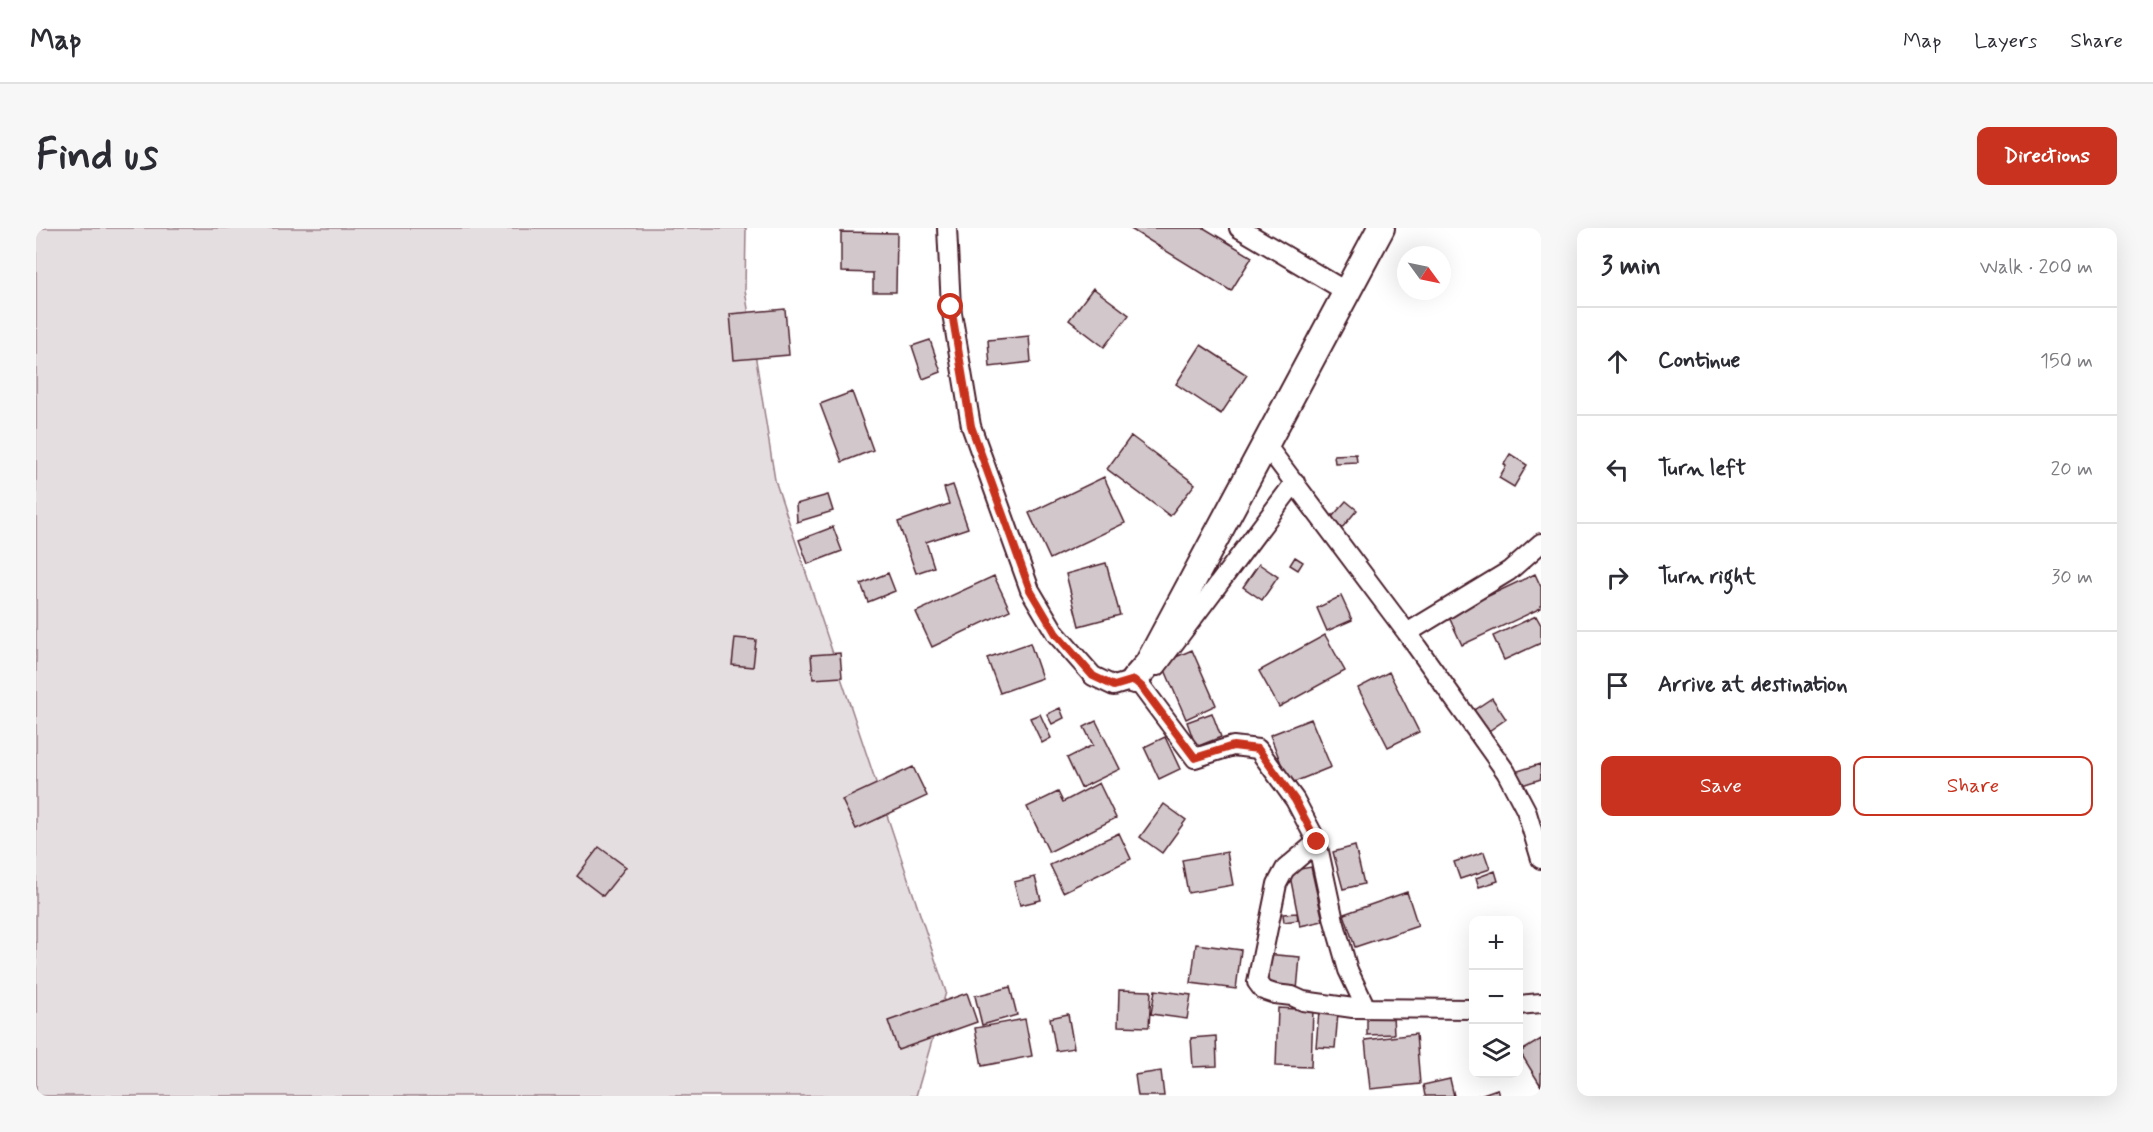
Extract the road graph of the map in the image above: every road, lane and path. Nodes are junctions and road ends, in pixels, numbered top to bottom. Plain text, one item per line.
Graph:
1 (947, 228) edge
2 (1239, 228) edge
3 (1381, 228) edge
4 (1347, 292) junction
5 (1266, 445) junction
6 (1295, 482) junction
7 (1541, 543) edge
8 (1407, 633) junction
9 (1138, 683) junction
10 (1317, 842) junction
11 (1541, 859) edge
12 (1541, 1003) edge
13 (1523, 1005) edge
14 (1366, 1008) junction
15 (1469, 1009) edge

1 - 9 street
2 - 4 street
3 - 4 street
4 - 5 street
5 - 6 street
5 - 9 street
6 - 8 street
6 - 9 street
7 - 8 street
8 - 11 street
9 - 10 street
10 - 14 street
10 - 14 street
12 - 13 street
14 - 15 street

